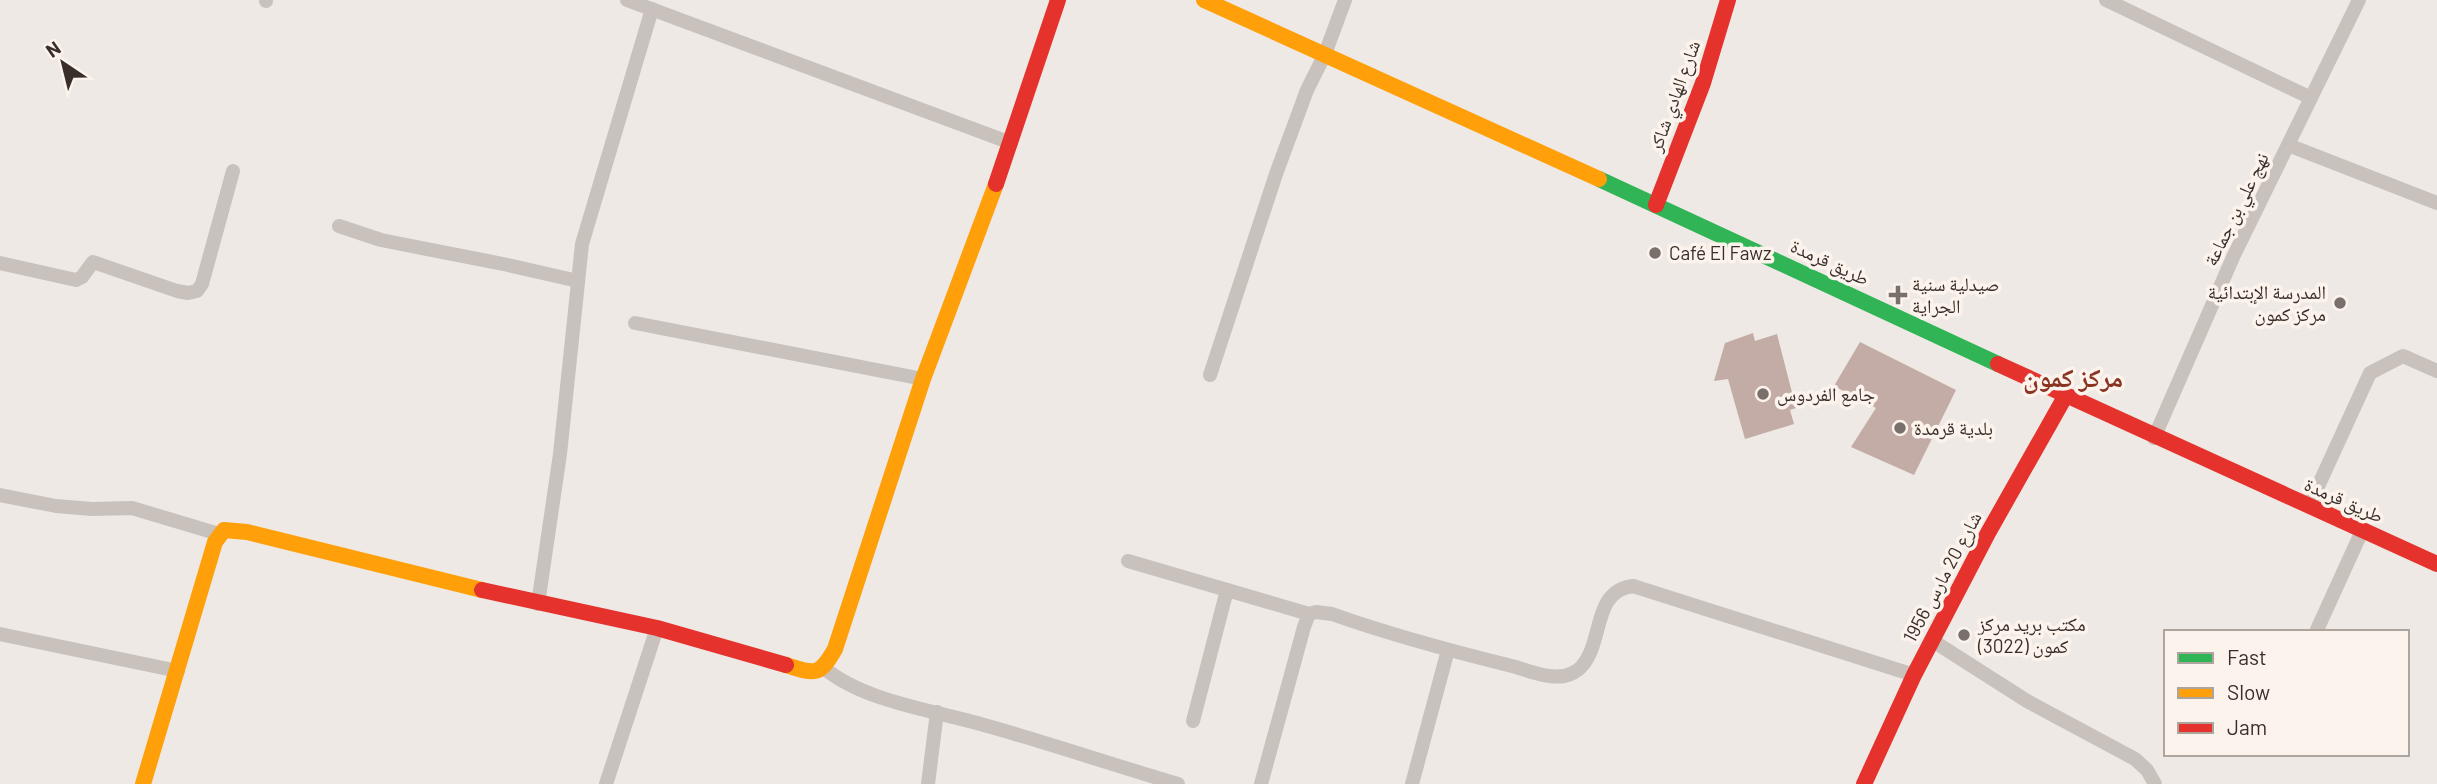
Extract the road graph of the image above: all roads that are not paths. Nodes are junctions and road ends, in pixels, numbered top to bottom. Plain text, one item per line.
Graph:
1 (627, 0) edge
2 (1058, 0) edge
3 (1204, 0) edge
4 (1345, 0) edge
5 (1728, 0) edge
6 (2106, 0) edge
7 (2359, 0) edge
8 (2128, 5) edge
9 (652, 9) junction
10 (1325, 54) junction
11 (2311, 98) junction
12 (1012, 143) junction
13 (2288, 145) junction
14 (233, 171) dead end
15 (2437, 203) edge
16 (1656, 205) junction
17 (339, 226) dead end
18 (0, 263) edge
19 (578, 281) junction
20 (635, 324) dead end
21 (2437, 371) edge
22 (1210, 375) dead end
23 (923, 379) junction
24 (2066, 395) junction
25 (2154, 438) junction
26 (0, 495) edge
27 (2309, 506) junction
28 (2362, 531) junction
29 (219, 534) junction
30 (1128, 561) dead end
31 (2437, 564) edge
32 (1227, 590) junction
33 (538, 604) junction
34 (1309, 614) junction
35 (657, 628) junction
36 (2317, 630) edge
37 (0, 634) edge
38 (1933, 641) junction
39 (1448, 650) junction
40 (824, 668) junction
41 (178, 671) junction
42 (1914, 675) junction
43 (937, 712) junction
44 (1193, 721) dead end
45 (144, 784) edge
46 (606, 784) edge
47 (928, 784) edge
48 (1178, 784) edge
49 (1261, 784) edge
50 (1412, 784) edge
51 (1864, 784) edge
52 (2155, 784) edge

1 - 9 street
2 - 12 street
3 - 10 street, طريق قرمدة
4 - 10 street
5 - 16 street, شارع الهادي شاكر
6 - 8 street
7 - 11 street, نهج علي بن جماعة
8 - 11 street
9 - 12 street
9 - 19 street
10 - 16 street, طريق قرمدة
10 - 22 street
11 - 13 street, نهج علي بن جماعة
12 - 23 street
13 - 15 street
13 - 25 street, نهج علي بن جماعة
14 - 18 street
16 - 24 street, طريق قرمدة
17 - 19 street
19 - 33 street
20 - 23 street
21 - 27 street
23 - 40 street
24 - 25 street, طريق قرمدة
24 - 38 street, شارع 20 مارس 1956
25 - 27 street, طريق قرمدة
26 - 29 street
27 - 28 street, طريق قرمدة
28 - 31 street, طريق قرمدة
28 - 36 street
29 - 33 street
29 - 41 street
30 - 32 street
32 - 34 street
32 - 44 street
33 - 35 street
34 - 39 street
34 - 49 street
35 - 40 street
35 - 46 street
37 - 41 street
38 - 42 street, شارع 20 مارس 1956
38 - 52 street
39 - 42 street
39 - 50 street
40 - 43 street
41 - 45 street
42 - 51 street, شارع 20 مارس 1956
43 - 47 street
43 - 48 street

